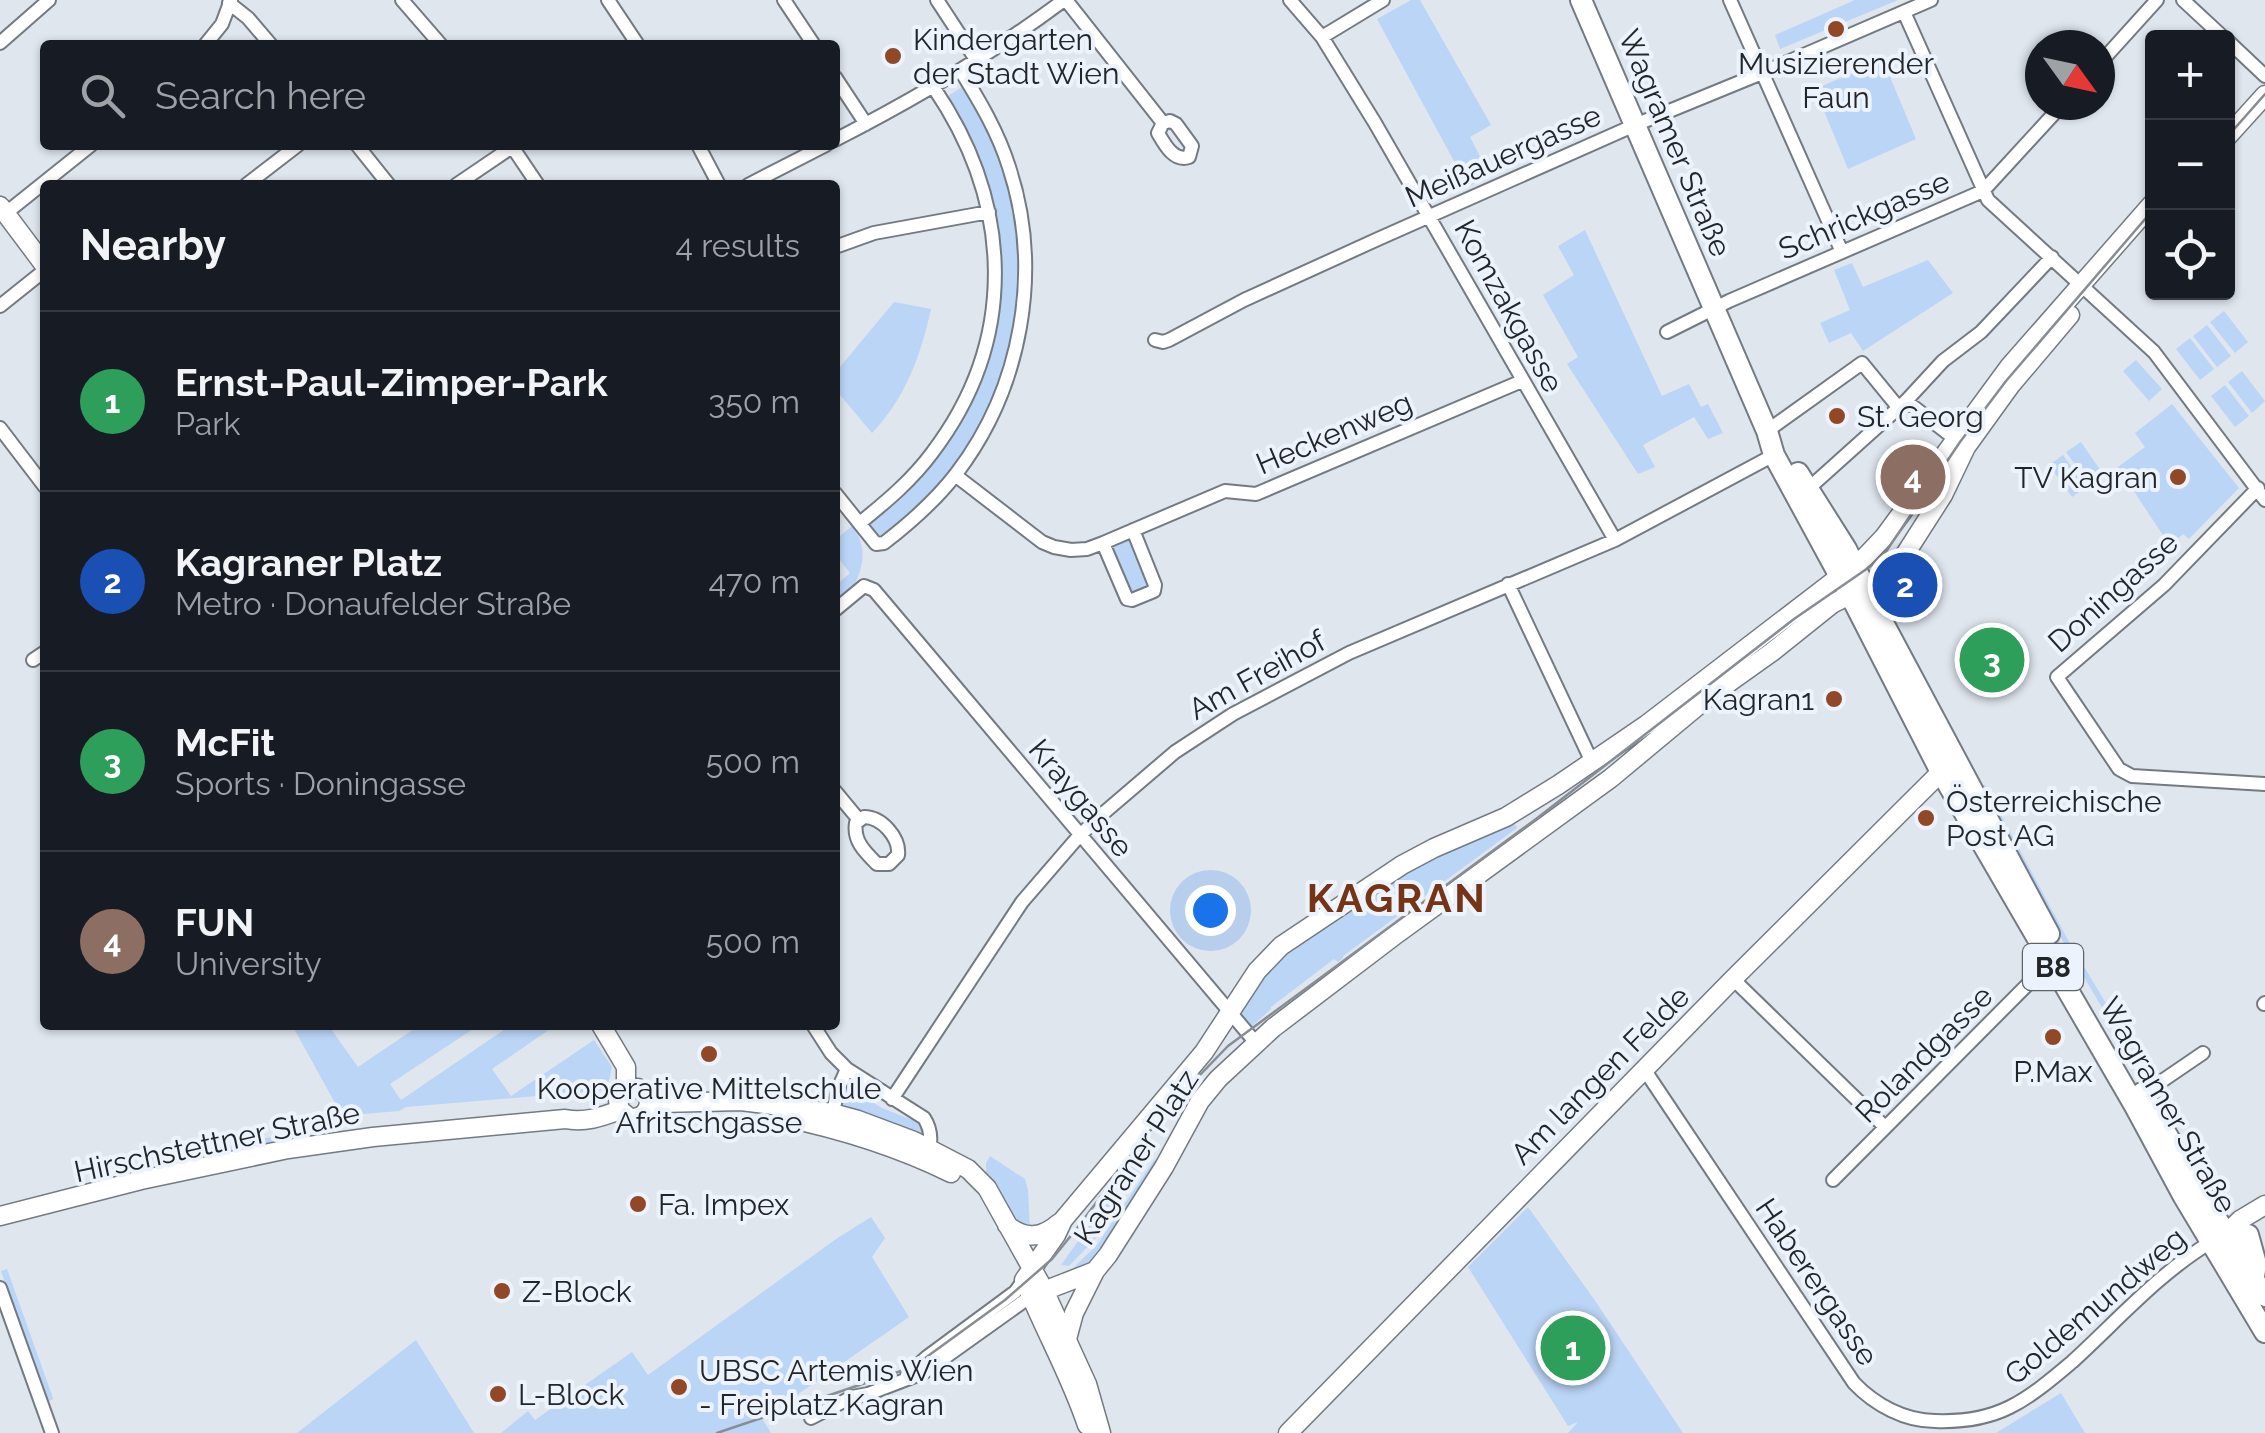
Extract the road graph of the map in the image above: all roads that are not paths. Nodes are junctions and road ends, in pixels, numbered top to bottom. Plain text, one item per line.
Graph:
1 (49, 0) edge
2 (402, 0) edge
3 (608, 0) edge
4 (784, 0) edge
5 (936, 0) edge
6 (1065, 0) edge
7 (1290, 0) edge
8 (1383, 0) edge
9 (1581, 0) edge
10 (1730, 0) edge
11 (1931, 0) edge
12 (2158, 0) edge
13 (2183, 0) edge
14 (230, 2) edge
15 (1904, 12) junction
16 (2216, 30) edge
17 (1322, 37) junction
18 (210, 40) edge
19 (268, 40) edge
20 (437, 40) edge
21 (635, 40) edge
22 (811, 40) edge
23 (0, 43) edge
24 (2115, 47) edge
25 (2235, 48) edge
26 (977, 61) junction
27 (961, 71) junction
28 (1762, 73) junction
29 (2265, 77) edge
30 (840, 85) edge
31 (934, 88) junction
32 (2265, 94) edge
33 (2235, 112) edge
34 (2048, 120) edge
35 (1163, 123) dead end
36 (866, 124) junction
37 (1635, 125) junction
38 (2235, 128) edge
39 (840, 137) edge
40 (84, 150) edge
41 (292, 150) edge
42 (361, 150) edge
43 (506, 150) edge
44 (515, 150) edge
45 (700, 150) edge
46 (816, 150) edge
47 (44, 180) edge
48 (252, 180) edge
49 (385, 180) edge
50 (463, 180) edge
51 (535, 180) edge
52 (716, 180) edge
53 (758, 180) edge
54 (40, 183) edge
55 (1983, 191) junction
56 (3, 210) edge
57 (2147, 210) edge
58 (989, 212) junction
59 (1430, 217) junction
60 (2145, 227) edge
61 (840, 245) edge
62 (1842, 252) junction
63 (2052, 257) junction
64 (40, 261) edge
65 (40, 272) edge
66 (2085, 288) junction
67 (0, 306) edge
68 (1714, 309) junction
69 (1667, 332) dead end
70 (1155, 340) dead end
71 (1522, 381) junction
72 (1902, 404) junction
73 (0, 428) edge
74 (1767, 431) junction
75 (1962, 444) junction
76 (1774, 456) junction
77 (955, 475) junction
78 (40, 480) edge
79 (1808, 489) junction
80 (2261, 494) edge
81 (840, 499) edge
82 (861, 522) junction
83 (1132, 530) junction
84 (1615, 540) junction
85 (1103, 543) junction
86 (1852, 581) junction
87 (1508, 584) junction
88 (840, 606) edge
89 (1592, 762) junction
90 (1949, 768) junction
91 (2265, 784) edge
92 (840, 797) edge
93 (859, 820) dead end
94 (1079, 836) junction
95 (2050, 962) junction
96 (1734, 979) junction
97 (1230, 1014) junction
98 (604, 1030) edge
99 (816, 1030) edge
100 (1256, 1043) junction
101 (2203, 1053) dead end
102 (847, 1069) junction
103 (1644, 1069) junction
104 (892, 1099) junction
105 (633, 1100) junction
106 (2147, 1100) junction
107 (830, 1120) junction
108 (1885, 1127) junction
109 (927, 1155) junction
110 (1833, 1180) dead end
111 (2265, 1205) edge
112 (0, 1216) edge
113 (1063, 1220) junction
114 (1008, 1225) junction
115 (2257, 1230) edge
116 (2218, 1238) junction
117 (1095, 1271) junction
118 (1033, 1283) junction
119 (2260, 1287) edge
120 (0, 1288) edge
121 (2265, 1332) edge
122 (1067, 1340) junction
123 (2010, 1408) joint
124 (812, 1418) dead end
125 (52, 1433) edge
126 (1089, 1433) edge
127 (1101, 1433) edge
128 (1288, 1433) edge

1 - 23 street
2 - 20 street
3 - 21 street
4 - 22 street
5 - 26 street
6 - 26 street
6 - 35 street
7 - 17 street, Komzakgasse
8 - 17 street
9 - 37 main road, Wagramer Straße / B8
10 - 28 street
11 - 15 street, Meißauergasse
12 - 24 street
13 - 16 street
14 - 18 street
14 - 19 street
15 - 28 street, Meißauergasse
15 - 55 street
17 - 59 street, Komzakgasse
25 - 29 street
26 - 27 street
27 - 31 street
27 - 77 street
28 - 37 street, Meißauergasse
28 - 62 street
29 - 33 main road
30 - 36 street
31 - 36 street
31 - 58 street
32 - 38 main road
34 - 55 street, Schrickgasse
36 - 39 street
37 - 59 street, Meißauergasse
37 - 68 main road, Wagramer Straße / B8
40 - 47 street
41 - 48 street
42 - 49 street
43 - 50 street
44 - 51 street
45 - 52 street
46 - 53 street
54 - 56 street
55 - 62 street, Schrickgasse
55 - 63 street
56 - 64 main road
57 - 66 main road
58 - 61 street
58 - 82 street
59 - 70 street, Meißauergasse
59 - 71 street, Komzakgasse
60 - 66 main road
62 - 68 street, Schrickgasse
63 - 66 street
63 - 72 street
65 - 67 street
66 - 75 main road
66 - 80 street
68 - 69 street
68 - 74 main road, Wagramer Straße / B8
71 - 83 street, Heckenweg
71 - 84 street, Komzakgasse
72 - 74 street
72 - 75 street
72 - 79 street
73 - 78 street
74 - 76 main road, Wagramer Straße / B8
74 - 79 main road, Wagramer Straße / B8
75 - 86 main road
75 - 86 main road
76 - 84 street, Am Freihof
76 - 86 main road, Wagramer Straße / B8
77 - 82 street
77 - 85 street, Heckenweg
79 - 86 main road, Wagramer Straße / B8
80 - 91 street, Doningasse
81 - 82 street
83 - 85 street, Heckenweg
83 - 85 street
84 - 87 street, Am Freihof
86 - 89 main road, Kagraner Platz
86 - 90 main road, Wagramer Straße / B8
86 - 100 main road, Kagraner Platz
87 - 89 street
87 - 94 street, Am Freihof
88 - 94 street, Kraygasse
89 - 97 main road, Kagraner Platz
90 - 95 main road, Wagramer Straße / B8
90 - 96 main road, Am langen Felde
90 - 106 main road, Wagramer Straße / B8
92 - 93 street
94 - 97 street, Kraygasse
94 - 104 street, Am Freihof
95 - 108 street, Rolandgasse
95 - 116 main road, Wagramer Straße / B8
96 - 103 main road, Am langen Felde
96 - 108 street
97 - 100 street, Kraygasse
97 - 113 main road, Kagraner Platz
98 - 105 main road
99 - 102 street
100 - 117 main road, Kagraner Platz
101 - 106 street
102 - 104 street
102 - 107 street
103 - 123 street, Haberergasse
103 - 128 main road, Am langen Felde
104 - 109 street
105 - 107 main road, Hirschstettner Straße
105 - 112 main road, Hirschstettner Straße
106 - 116 main road, Wagramer Straße / B8
107 - 109 main road, Hirschstettner Straße
108 - 110 street, Rolandgasse
109 - 114 main road
109 - 118 main road
111 - 116 main road
113 - 114 main road
113 - 118 main road, Kagraner Platz
114 - 118 main road
115 - 116 main road
115 - 119 main road
116 - 119 main road, Wagramer Straße / B8
116 - 121 main road, Wagramer Straße / B8
116 - 123 street, Goldemundweg
117 - 118 main road, Kagraner Platz
117 - 122 main road
118 - 122 main road
118 - 124 street
118 - 126 main road
120 - 125 street
122 - 127 main road

